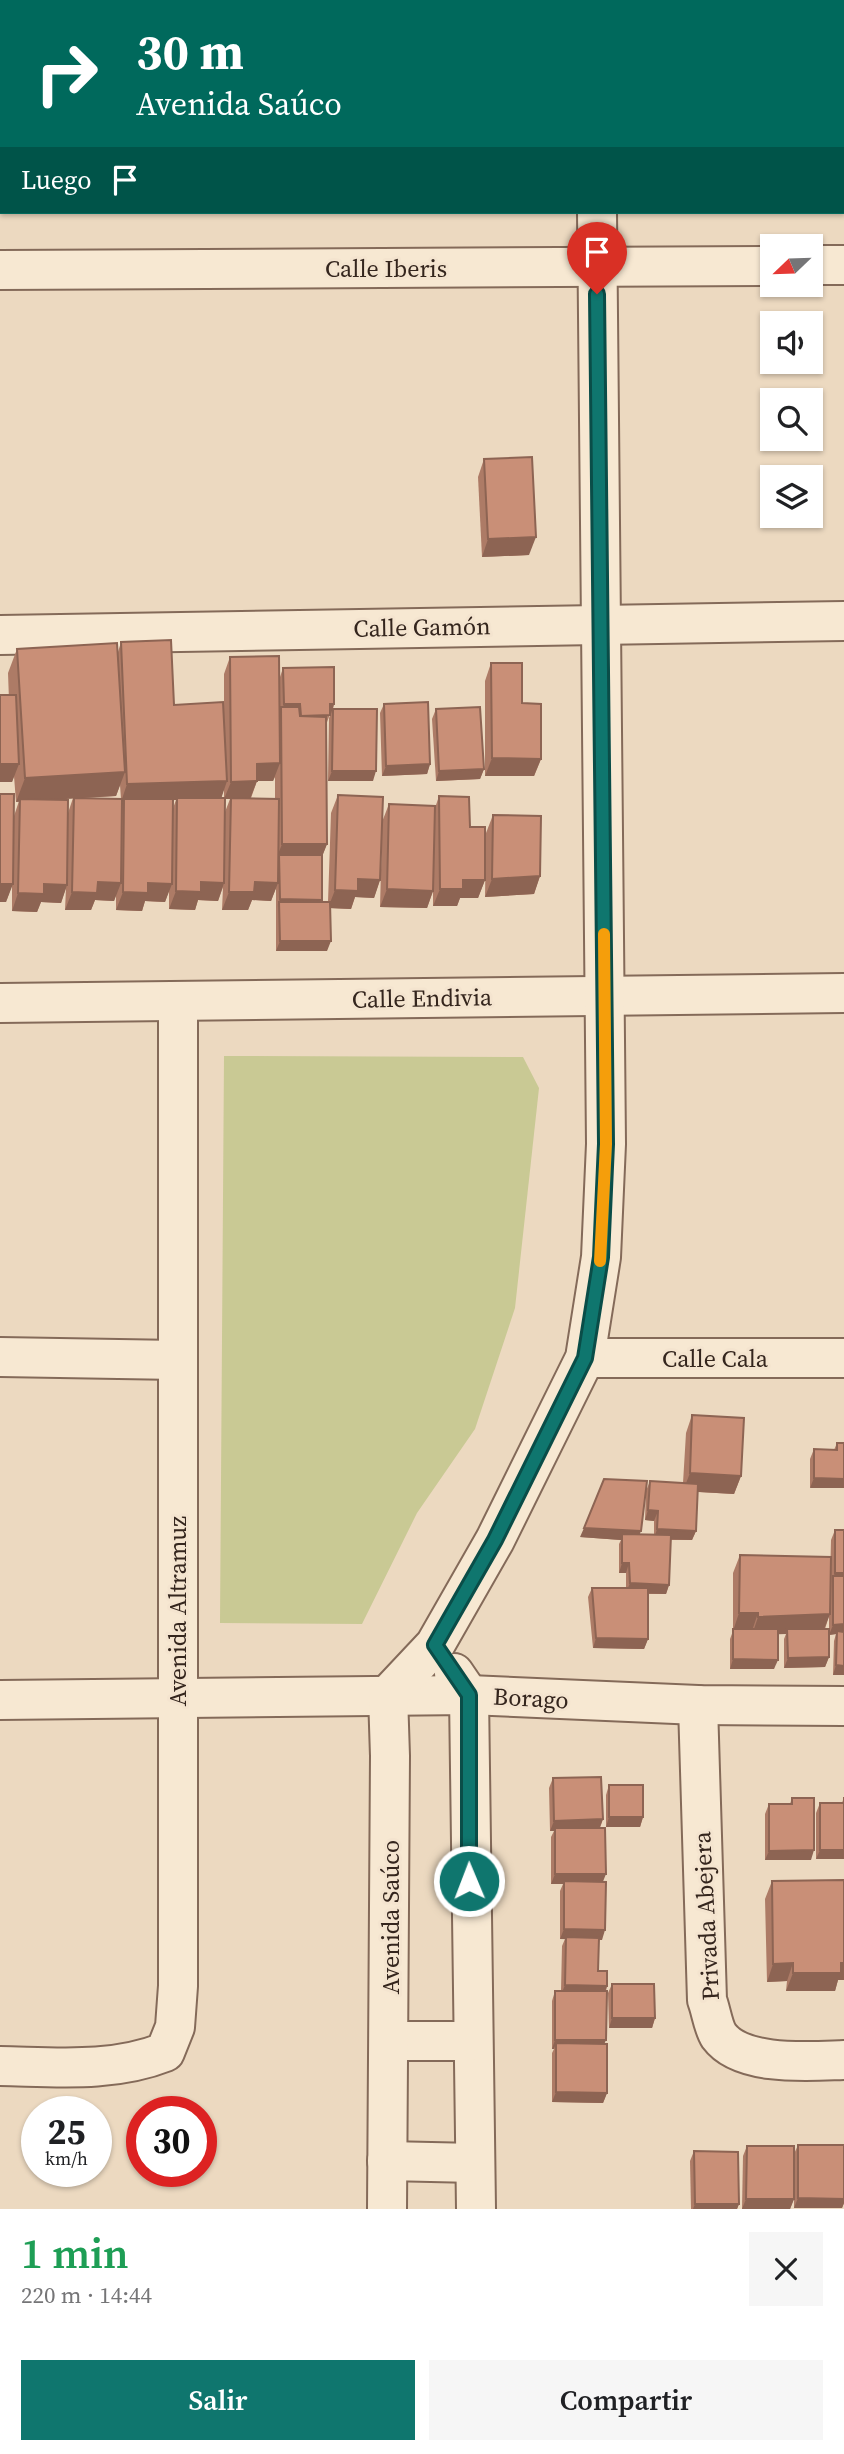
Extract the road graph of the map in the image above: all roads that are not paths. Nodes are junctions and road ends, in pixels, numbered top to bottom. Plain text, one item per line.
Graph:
1 (597, 214) edge
2 (823, 265) edge
3 (844, 265) edge
4 (760, 266) edge
5 (597, 267) junction
6 (0, 270) edge
7 (844, 621) edge
8 (600, 624) junction
9 (0, 635) edge
10 (844, 993) edge
11 (604, 995) junction
12 (178, 1001) junction
13 (0, 1003) edge
14 (0, 1357) edge
15 (585, 1358) junction
16 (844, 1358) edge
17 (178, 1360) junction
18 (435, 1645) junction
19 (388, 1695) junction
20 (469, 1695) junction
21 (176, 1697) junction
22 (0, 1700) edge
23 (698, 1705) junction
24 (844, 1706) edge
25 (389, 2040) junction
26 (472, 2041) junction
27 (844, 2060) edge
28 (0, 2066) edge
29 (387, 2161) junction
30 (475, 2163) junction
31 (387, 2209) edge
32 (476, 2209) edge

1 - 5 street
2 - 3 street
4 - 5 street, Calle Iberis
5 - 6 street, Calle Iberis
5 - 8 street
7 - 8 street, Calle Gamón
8 - 9 street, Calle Gamón
8 - 11 street
10 - 11 street, Calle Endivia
11 - 12 street, Calle Endivia
11 - 15 street
12 - 13 street, Calle Endivia
12 - 17 street, Avenida Altramuz
14 - 17 street
15 - 16 street, Calle Cala
15 - 18 street
17 - 21 street, Avenida Altramuz
18 - 19 street
18 - 20 street
19 - 20 street, Borago
19 - 21 street, Borago
19 - 25 street, Avenida Saúco
20 - 23 street, Borago
20 - 26 street
21 - 22 street, Borago
21 - 28 street, Avenida Altramuz
23 - 24 street, Borago
23 - 27 street, Privada Abejera
25 - 26 street
25 - 29 street, Avenida Saúco
26 - 30 street
29 - 30 street
29 - 31 street, Avenida Saúco
30 - 32 street

